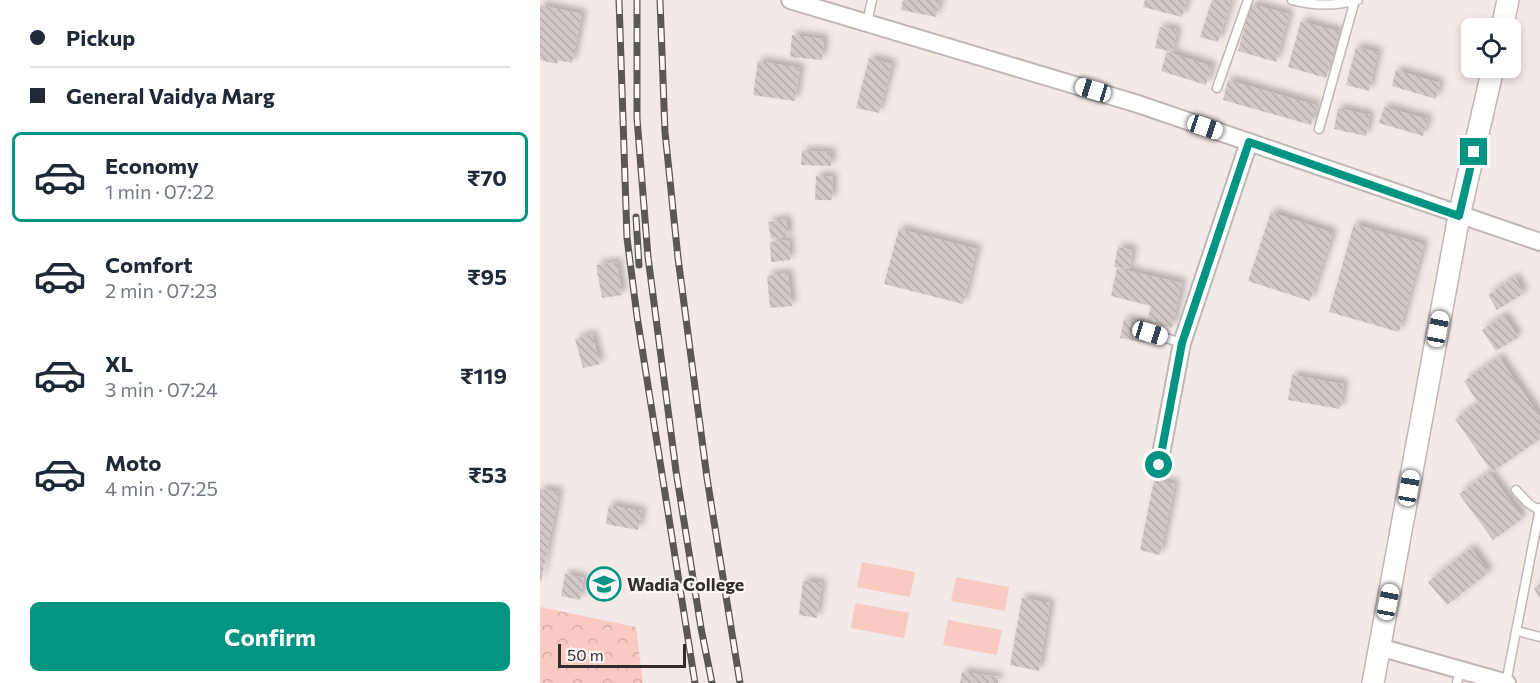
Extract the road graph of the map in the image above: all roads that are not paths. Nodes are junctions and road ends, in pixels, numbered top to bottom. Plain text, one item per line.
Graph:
1 (790, 0) edge
2 (872, 0) edge
3 (1248, 0) edge
4 (1292, 0) edge
5 (1356, 0) edge
6 (1506, 1) edge
7 (1503, 18) edge
8 (867, 23) junction
9 (1491, 78) edge
10 (1217, 88) dead end
11 (1319, 129) dead end
12 (1249, 142) junction
13 (1459, 216) junction
14 (1540, 242) edge
15 (1150, 333) dead end
16 (1182, 343) junction
17 (1159, 465) dead end
18 (1516, 490) dead end
19 (1540, 510) edge
20 (1517, 631) junction
21 (1540, 638) edge
22 (1379, 647) junction
23 (1459, 676) edge
24 (1373, 683) edge
25 (1506, 683) edge

1 - 8 street
2 - 8 lane
3 - 10 lane
4 - 5 lane
5 - 11 lane
6 - 7 street
8 - 12 street
9 - 13 street
12 - 13 street
12 - 16 street
13 - 14 street
13 - 22 street
15 - 16 lane
16 - 17 street
18 - 19 lane
19 - 20 lane
20 - 21 lane
20 - 25 lane
22 - 23 street
22 - 24 street
23 - 25 street

